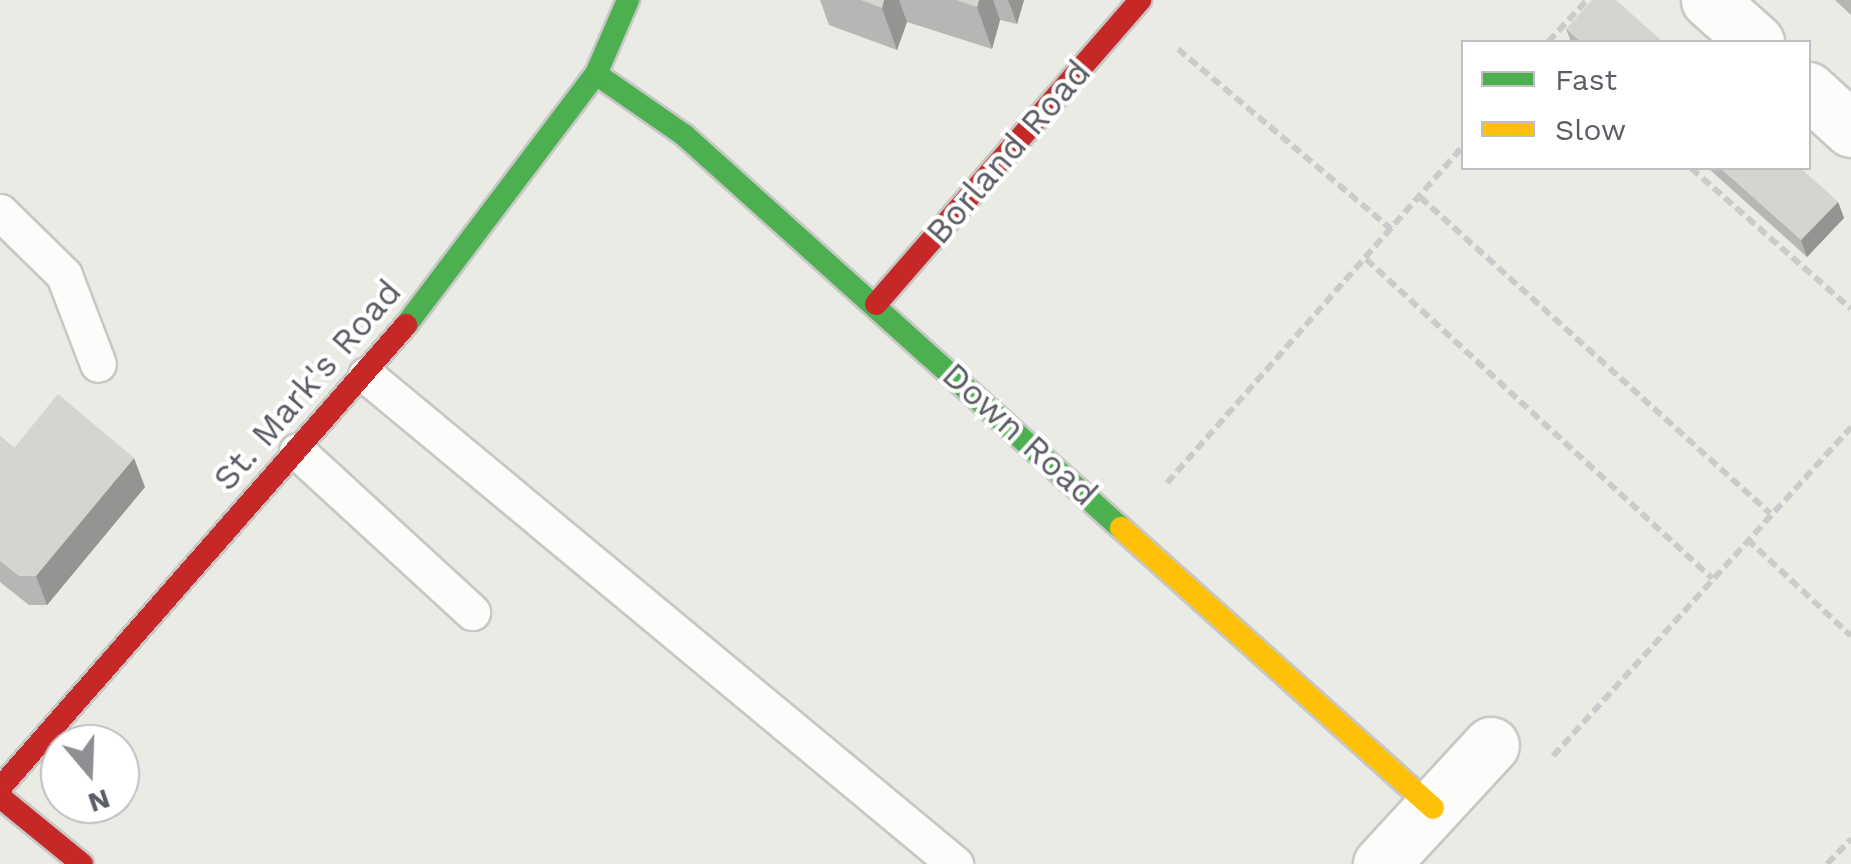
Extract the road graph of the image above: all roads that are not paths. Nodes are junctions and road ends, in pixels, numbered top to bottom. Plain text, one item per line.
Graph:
1 (628, 0) edge
2 (1709, 0) edge
3 (1136, 5) edge
4 (1754, 40) edge
5 (596, 74) junction
6 (1811, 93) edge
7 (1851, 129) edge
8 (0, 212) edge
9 (876, 304) junction
10 (98, 364) dead end
11 (366, 374) junction
12 (298, 452) junction
13 (472, 612) dead end
14 (1491, 746) road end
15 (0, 788) edge
16 (0, 796) edge
17 (1432, 808) junction
18 (82, 864) edge
19 (955, 864) edge
20 (1381, 864) edge

1 - 5 street, St. Mark's Road
2 - 4 street
3 - 9 street, Borland Road
5 - 9 street, Down Road
5 - 11 street, St. Mark's Road
6 - 7 street
8 - 10 lane
9 - 17 street, Down Road
11 - 12 street, St. Mark's Road
11 - 19 lane
12 - 13 lane
12 - 15 street, St. Mark's Road
14 - 17 street
16 - 18 street
17 - 20 street

